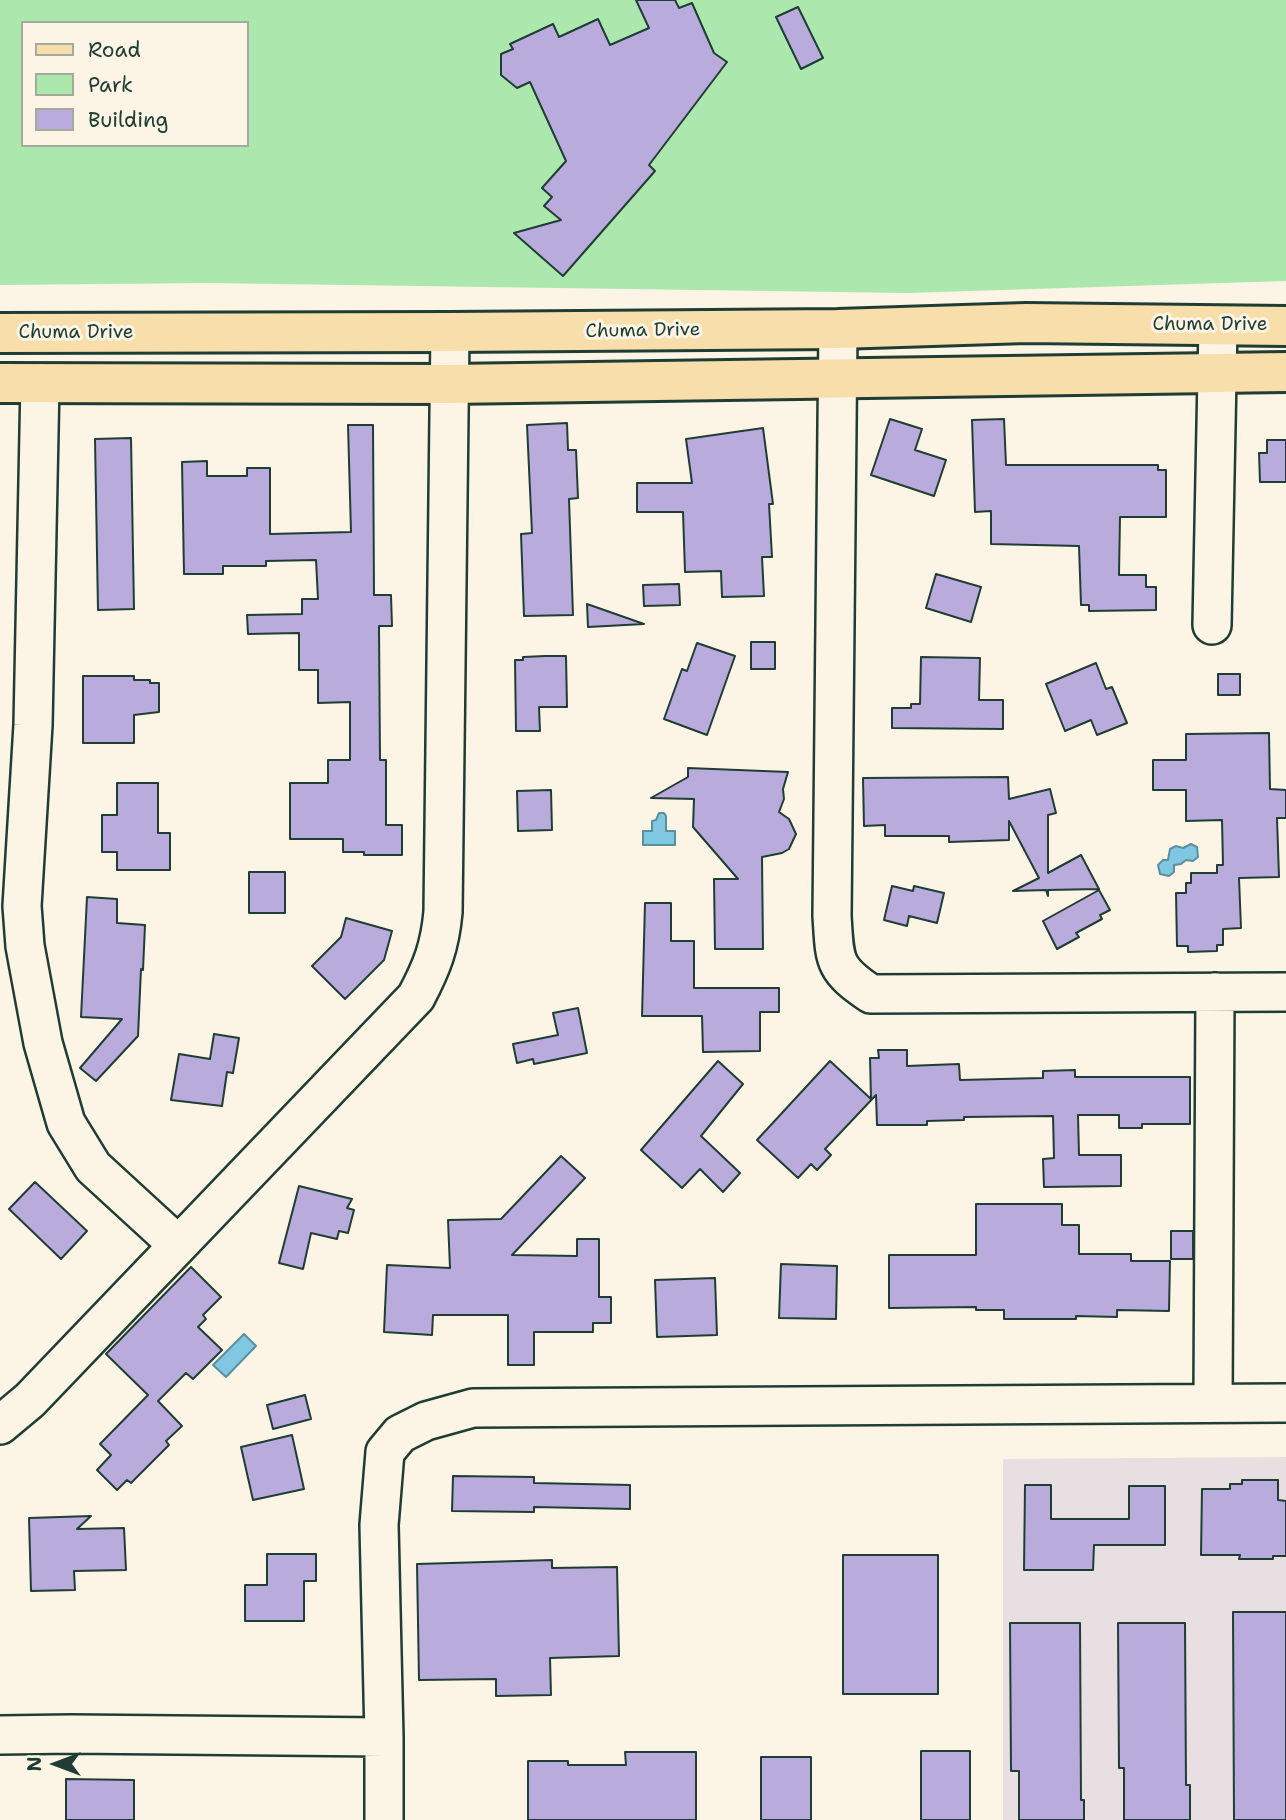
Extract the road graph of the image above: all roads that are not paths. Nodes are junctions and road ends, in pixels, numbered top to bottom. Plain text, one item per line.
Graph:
1 (1217, 326) junction
2 (1286, 326) edge
3 (838, 329) junction
4 (450, 332) junction
5 (0, 333) edge
6 (1286, 372) edge
7 (1217, 373) junction
8 (838, 377) junction
9 (0, 383) edge
10 (40, 383) junction
11 (449, 384) junction
12 (1212, 625) dead end
13 (1215, 992) junction
14 (1286, 992) edge
15 (178, 1245) junction
16 (1213, 1403) junction
17 (1286, 1403) edge
18 (0, 1425) edge
19 (0, 1735) edge
20 (384, 1737) junction
21 (384, 1820) edge

1 - 2 main road, Chuma Drive
1 - 3 main road, Chuma Drive
1 - 7 street
3 - 4 main road, Chuma Drive
3 - 8 street
4 - 5 main road, Chuma Drive
4 - 11 street
6 - 7 main road
7 - 8 main road
7 - 12 street
8 - 11 main road
8 - 13 street
9 - 10 main road
10 - 11 main road
10 - 15 street
11 - 15 street
13 - 14 street
13 - 16 street
15 - 18 street
16 - 17 street
16 - 20 street
19 - 20 street
20 - 21 street

